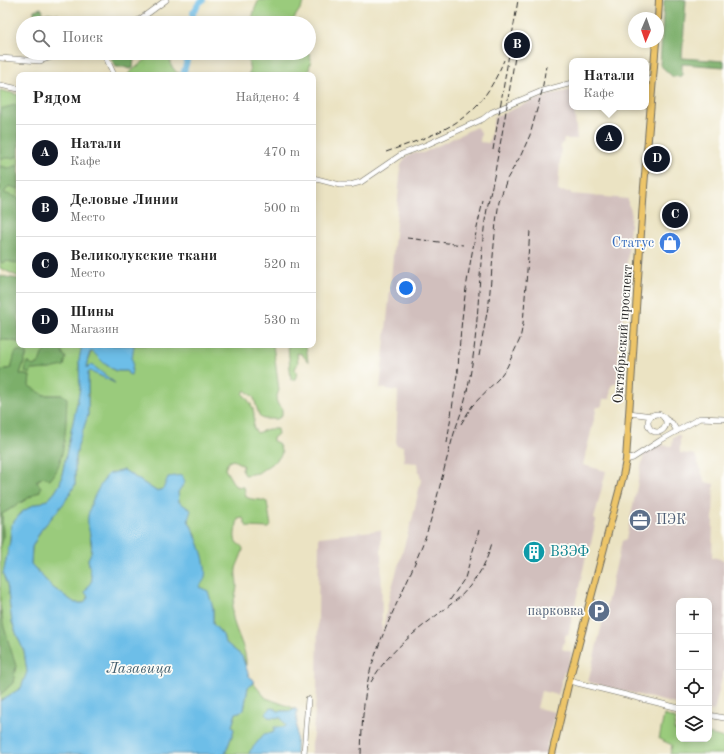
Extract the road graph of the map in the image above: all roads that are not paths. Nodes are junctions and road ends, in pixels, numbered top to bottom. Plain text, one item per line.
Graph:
1 (166, 0) edge
2 (659, 0) edge
3 (658, 12) edge
4 (144, 16) edge
5 (656, 48) edge
6 (0, 58) edge
7 (16, 59) edge
8 (27, 60) edge
9 (43, 60) edge
10 (107, 60) edge
11 (113, 72) edge
12 (654, 79) junction
13 (649, 80) edge
14 (569, 84) edge
15 (0, 85) edge
16 (16, 88) edge
17 (316, 179) edge
18 (629, 413) junction
19 (652, 416) junction
20 (664, 418) junction
21 (724, 419) edge
22 (678, 430) junction
23 (626, 460) junction
24 (570, 681) junction
25 (308, 699) dead end
26 (676, 707) edge
27 (712, 716) edge
28 (724, 718) edge
29 (304, 754) edge
30 (552, 754) edge

1 - 4 street
2 - 3 main road
5 - 12 main road, Октябрьский проспект
6 - 7 street
8 - 9 street
10 - 11 street
12 - 13 street
12 - 18 main road, Октябрьский проспект
14 - 17 street
15 - 16 street
18 - 19 street
18 - 23 main road, Октябрьский проспект
19 - 20 street
19 - 20 street
20 - 22 street
21 - 22 street
22 - 23 street
23 - 24 main road, Октябрьский проспект
24 - 26 street
24 - 30 main road, Октябрьский проспект
25 - 29 street
27 - 28 street

